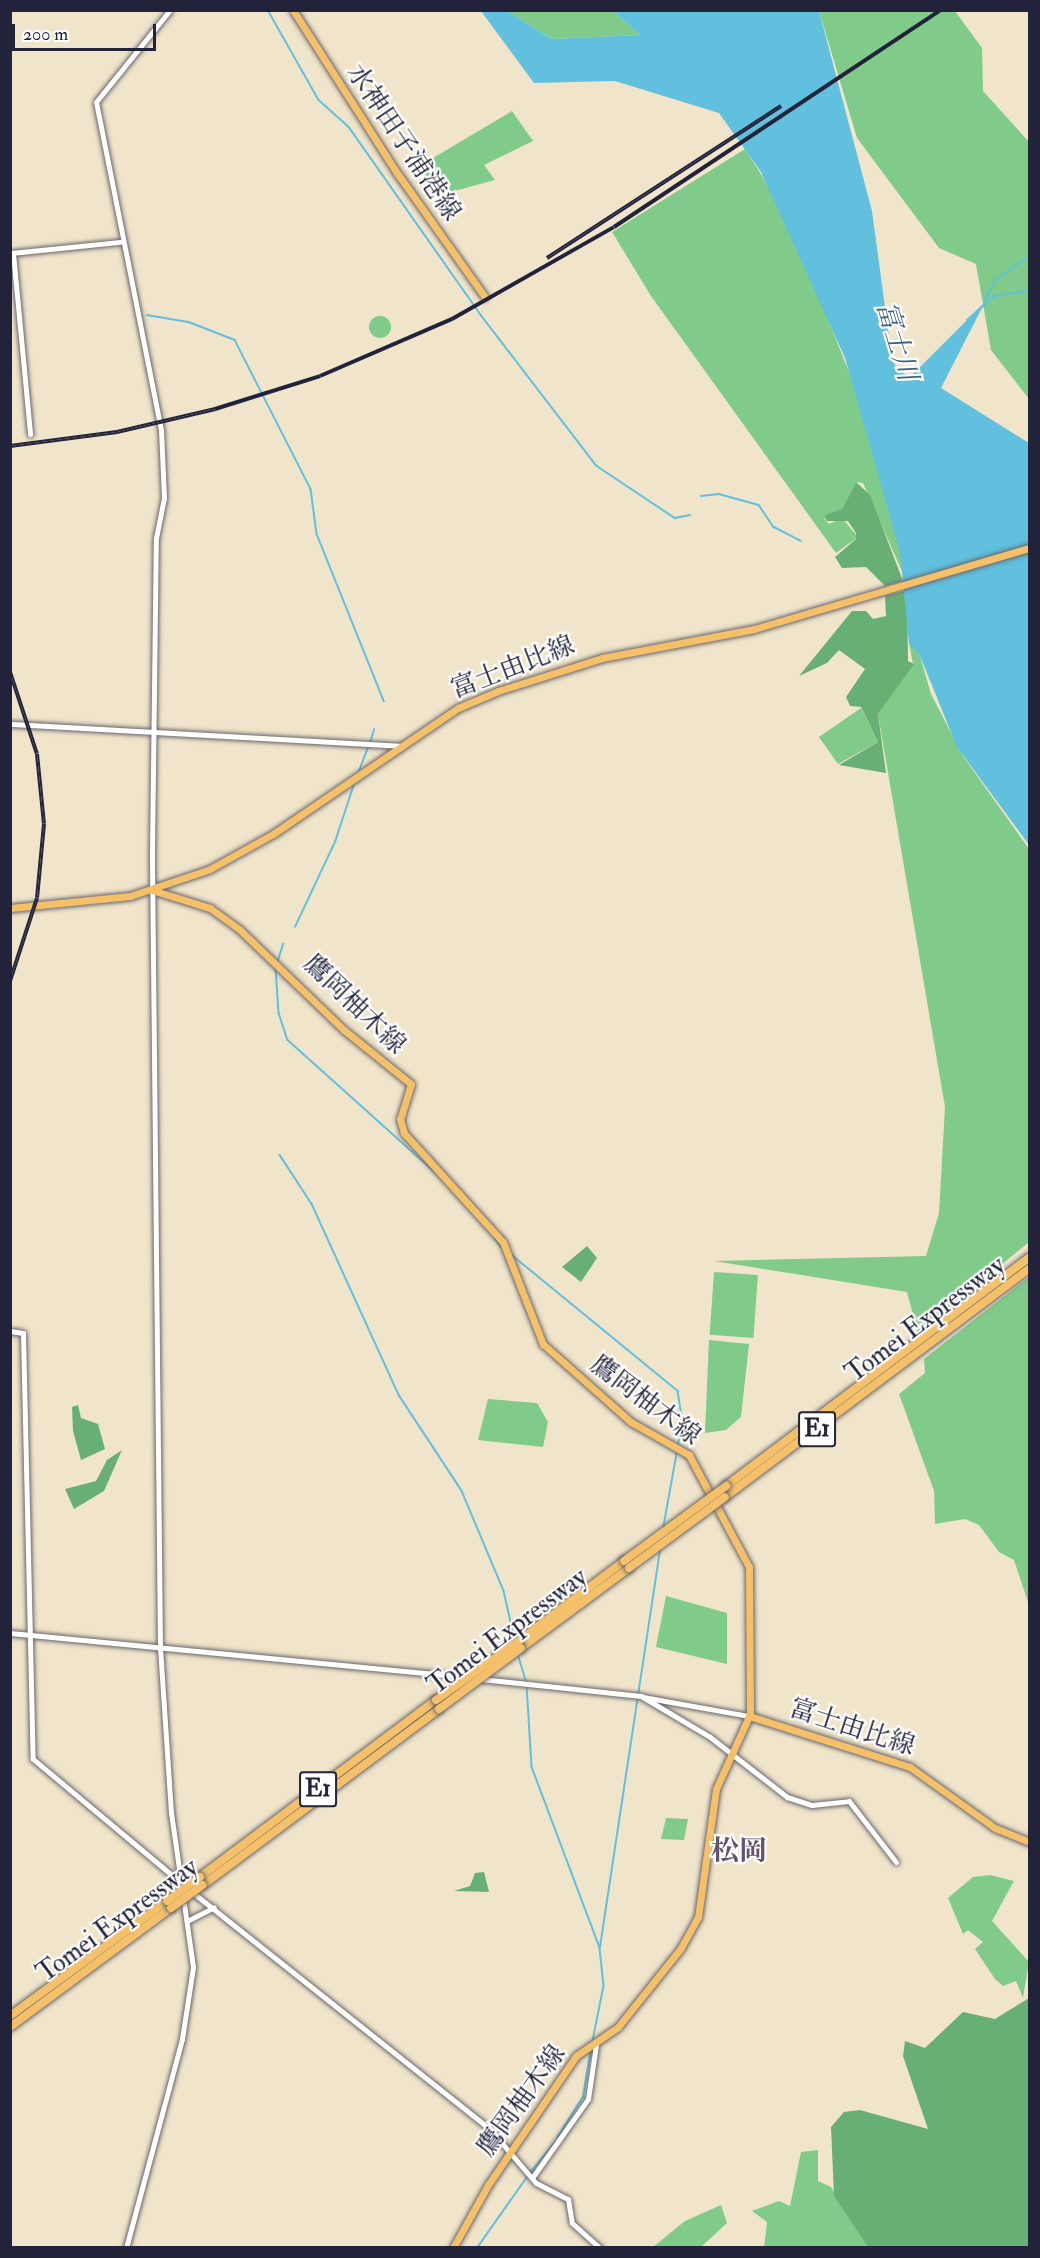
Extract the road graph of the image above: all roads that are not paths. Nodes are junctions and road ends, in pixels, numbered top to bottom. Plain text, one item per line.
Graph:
1 (170, 10) edge
2 (293, 10) edge
3 (120, 242) junction
4 (12, 253) edge
5 (484, 296) dead end
6 (30, 434) dead end
7 (1029, 548) edge
8 (10, 724) edge
9 (153, 732) junction
10 (401, 746) junction
11 (153, 890) junction
12 (10, 908) edge
13 (1029, 1257) edge
14 (1029, 1268) edge
15 (10, 1331) edge
16 (627, 1565) junction
17 (10, 1633) edge
18 (31, 1637) junction
19 (520, 1645) junction
20 (160, 1648) junction
21 (641, 1696) junction
22 (749, 1716) junction
23 (729, 1756) junction
24 (1029, 1842) edge
25 (896, 1862) dead end
26 (201, 1881) junction
27 (181, 1883) junction
28 (169, 1905) junction
29 (214, 1907) junction
30 (187, 1921) junction
31 (10, 2016) edge
32 (10, 2027) edge
33 (596, 2045) junction
34 (509, 2152) junction
35 (530, 2176) junction
36 (126, 2247) edge
37 (453, 2247) edge
38 (600, 2247) edge

1 - 3 street
2 - 5 main road, 水神田子浦港線
3 - 4 street
3 - 9 street
4 - 6 street
7 - 10 main road, 富士由比線
8 - 9 street
9 - 10 street
9 - 11 street
10 - 11 main road, 富士由比線
11 - 12 main road, 富士由比線
11 - 20 street
11 - 22 main road, 鷹岡柚木線
13 - 16 highway, Tomei Expressway / E1, bridge
14 - 16 highway, Tomei Expressway / E1, bridge
15 - 18 street
16 - 19 highway, Tomei Expressway / E1
17 - 18 street
18 - 20 street
18 - 27 street
19 - 26 highway, Tomei Expressway / E1, bridge
19 - 26 highway, Tomei Expressway / E1, bridge
20 - 21 street
20 - 27 street
21 - 22 street
21 - 23 street
22 - 23 main road, 鷹岡柚木線
22 - 24 main road, 富士由比線
23 - 25 street
23 - 33 main road, 鷹岡柚木線
26 - 28 highway, Tomei Expressway / E1, bridge
27 - 29 street
27 - 30 street
28 - 31 highway, Tomei Expressway / E1
28 - 32 highway, Tomei Expressway / E1
29 - 30 street
29 - 34 street
30 - 36 street
33 - 34 main road, 鷹岡柚木線
33 - 35 street
34 - 35 street
34 - 37 main road, 鷹岡柚木線
35 - 38 street

